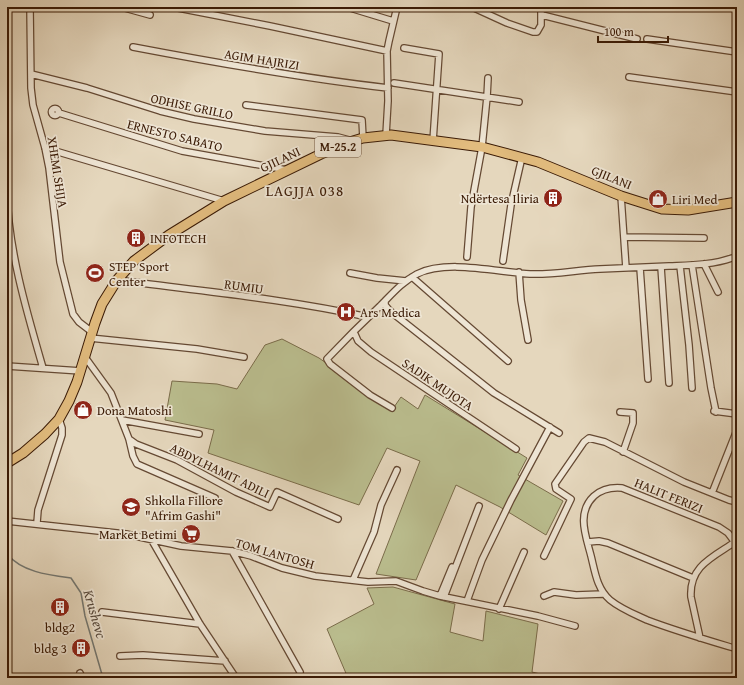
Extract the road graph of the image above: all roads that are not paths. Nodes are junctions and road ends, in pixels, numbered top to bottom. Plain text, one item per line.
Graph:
1 (30, 7) edge
2 (121, 7) edge
3 (173, 7) edge
4 (347, 7) edge
5 (397, 7) edge
6 (472, 7) edge
7 (541, 7) edge
8 (150, 15) dead end
9 (542, 16) junction
10 (393, 21) junction
11 (636, 39) dead end
12 (647, 39) dead end
13 (133, 47) dead end
14 (404, 48) dead end
15 (387, 52) junction
16 (737, 52) edge
17 (31, 74) junction
18 (629, 77) dead end
19 (488, 78) dead end
20 (394, 83) dead end
21 (388, 88) junction
22 (437, 90) junction
23 (737, 92) edge
24 (488, 97) junction
25 (519, 102) dead end
26 (246, 105) dead end
27 (59, 113) dead end
28 (386, 135) junction
29 (363, 138) junction
30 (353, 141) junction
31 (433, 141) junction
32 (482, 147) junction
33 (45, 148) junction
34 (522, 157) junction
35 (287, 170) junction
36 (7, 192) edge
37 (621, 196) junction
38 (224, 201) junction
39 (737, 202) edge
40 (624, 237) junction
41 (704, 238) dead end
42 (467, 257) dead end
43 (732, 258) dead end
44 (504, 261) dead end
45 (704, 264) junction
46 (692, 265) junction
47 (680, 266) junction
48 (661, 267) junction
49 (626, 268) junction
50 (640, 268) junction
51 (519, 272) junction
52 (350, 273) dead end
53 (412, 277) junction
54 (117, 280) junction
55 (406, 281) junction
56 (718, 292) dead end
57 (385, 301) junction
58 (368, 317) junction
59 (354, 332) junction
60 (91, 335) junction
61 (528, 340) dead end
62 (85, 357) junction
63 (244, 357) dead end
64 (508, 360) dead end
65 (7, 366) edge
66 (43, 368) junction
67 (81, 371) junction
68 (648, 379) dead end
69 (669, 383) dead end
70 (692, 388) dead end
71 (392, 408) dead end
72 (620, 412) dead end
73 (737, 414) edge
74 (59, 420) junction
75 (122, 420) junction
76 (550, 427) junction
77 (737, 430) edge
78 (559, 433) dead end
79 (199, 434) dead end
80 (129, 439) junction
81 (516, 449) dead end
82 (623, 452) junction
83 (7, 463) edge
84 (397, 470) dead end
85 (712, 494) junction
86 (215, 498) dead end
87 (737, 502) edge
88 (479, 506) dead end
89 (338, 519) dead end
90 (10, 521) edge
91 (470, 522) dead end
92 (37, 523) junction
93 (151, 539) junction
94 (588, 542) junction
95 (736, 543) edge
96 (232, 551) junction
97 (524, 552) dead end
98 (544, 556) dead end
99 (693, 578) junction
100 (354, 580) junction
101 (603, 594) junction
102 (442, 596) junction
103 (544, 596) dead end
104 (467, 601) junction
105 (499, 608) junction
106 (102, 612) dead end
107 (200, 624) junction
108 (575, 626) dead end
109 (700, 638) junction
110 (737, 649) edge
111 (120, 656) dead end
112 (225, 661) junction
113 (300, 672) dead end
114 (236, 678) edge

1 - 17 street, XHEMI SHIJA
2 - 8 street
3 - 15 street
4 - 10 street
5 - 10 street
6 - 9 street
7 - 9 street
9 - 11 street
10 - 15 street
12 - 16 street
13 - 21 street, AGIM HAJRIZI
14 - 22 street
15 - 21 street
17 - 30 street, ODHISE GRILLO
17 - 33 street, XHEMI SHIJA
18 - 23 street
19 - 24 street
20 - 22 street
21 - 28 street
22 - 24 street
22 - 31 street
24 - 25 street
24 - 32 street
26 - 29 street
27 - 35 street, ERNESTO SABATO
28 - 29 main road, GJILANI / M-25.2
28 - 31 main road, GJILANI / M-25.2
29 - 30 main road, GJILANI / M-25.2
30 - 35 main road, GJILANI / M-25.2
31 - 32 main road, GJILANI / M-25.2
32 - 34 main road, GJILANI / M-25.2
32 - 42 street
33 - 38 street
33 - 60 street, XHEMI SHIJA
34 - 37 main road, GJILANI / M-25.2
34 - 44 street
35 - 38 main road, GJILANI / M-25.2
36 - 66 street
37 - 39 main road, GJILANI / M-25.2
37 - 40 street
38 - 54 main road, GJILANI / M-25.2
40 - 41 street
40 - 49 street
43 - 45 street
45 - 46 street
45 - 56 street
46 - 47 street
46 - 73 street
47 - 48 street
47 - 70 street
48 - 50 street
48 - 69 street
49 - 50 street
49 - 51 street
50 - 68 street
51 - 53 street
51 - 61 street
52 - 55 street
53 - 55 street
53 - 64 street
54 - 58 street, RUMIU
54 - 60 main road, GJILANI / M-25.2
55 - 57 street
57 - 58 street
57 - 76 street
58 - 59 street
59 - 71 street
59 - 81 street, SADIK MUJOTA
60 - 62 main road, GJILANI / M-25.2
60 - 63 street
62 - 67 main road, GJILANI / M-25.2
62 - 75 street
65 - 66 street
66 - 67 street
67 - 74 main road, GJILANI / M-25.2
72 - 82 street
74 - 83 main road, GJILANI / M-25.2
74 - 92 street
75 - 79 street
75 - 80 street
76 - 78 street
76 - 104 street
77 - 85 street
80 - 86 street
80 - 89 street, ABDYLHAMIT ADILI
82 - 85 street
82 - 98 street
84 - 100 street
85 - 87 street
88 - 102 street
90 - 92 street, TOM LANTOSH
91 - 102 street
92 - 93 street, TOM LANTOSH
93 - 96 street, TOM LANTOSH
93 - 107 street
94 - 95 street, HALIT FERIZI
94 - 99 street
94 - 101 street, HALIT FERIZI
95 - 99 street
96 - 100 street, TOM LANTOSH
96 - 113 street
97 - 105 street
99 - 109 street
100 - 102 street, TOM LANTOSH
101 - 103 street
101 - 109 street
102 - 104 street, TOM LANTOSH
104 - 105 street, TOM LANTOSH
105 - 108 street, TOM LANTOSH
106 - 107 street
107 - 112 street
109 - 110 street
111 - 112 street
112 - 114 street

